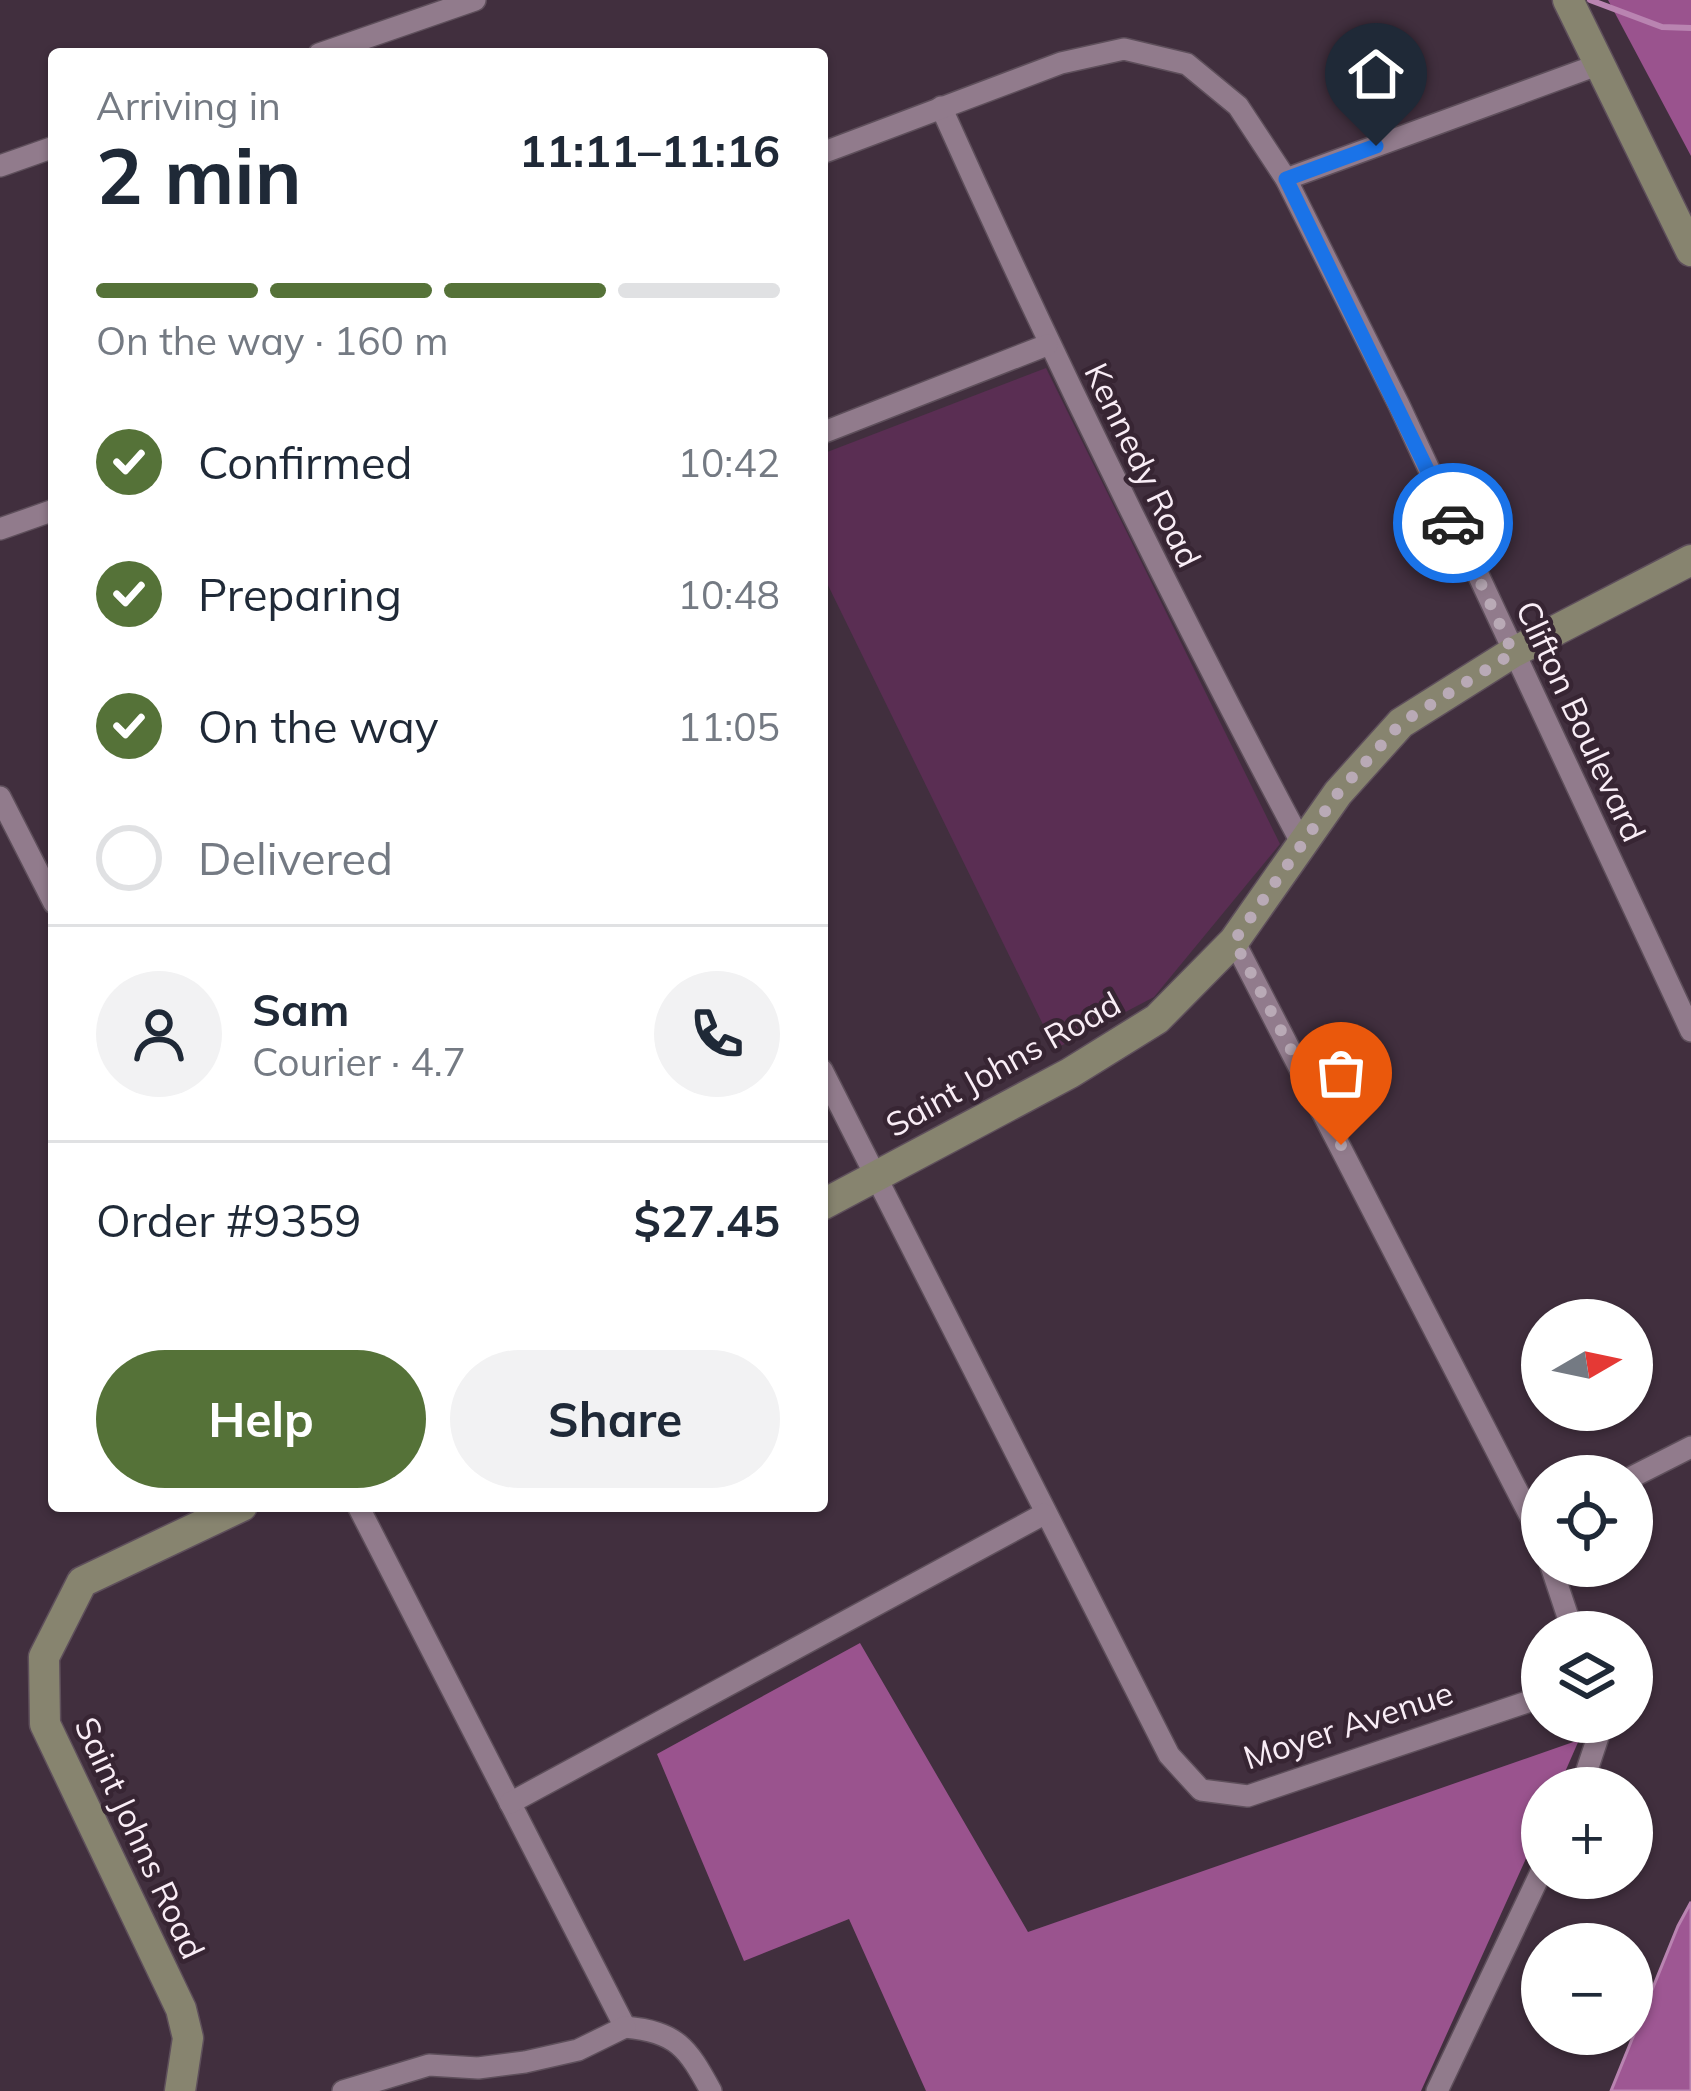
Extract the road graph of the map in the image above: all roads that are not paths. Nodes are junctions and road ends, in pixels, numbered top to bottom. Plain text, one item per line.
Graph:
1 (475, 0) edge
2 (1568, 0) edge
3 (336, 48) edge
4 (1600, 64) junction
5 (941, 107) junction
6 (48, 149) edge
7 (828, 151) edge
8 (0, 166) edge
9 (1286, 179) junction
10 (1691, 251) edge
11 (1047, 345) junction
12 (828, 431) edge
13 (48, 512) edge
14 (0, 529) edge
15 (1691, 560) edge
16 (1513, 653) junction
17 (0, 797) edge
18 (1303, 844) junction
19 (48, 891) edge
20 (1234, 941) junction
21 (1691, 1031) edge
22 (828, 1082) edge
23 (876, 1177) junction
24 (828, 1202) edge
25 (1691, 1448) edge
26 (1653, 1467) edge
27 (1521, 1479) edge
28 (229, 1512) edge
29 (361, 1512) edge
30 (1044, 1514) junction
31 (1521, 1704) edge
32 (510, 1803) junction
33 (1528, 1899) edge
34 (626, 2027) junction
35 (181, 2091) edge
36 (343, 2091) edge
37 (711, 2091) edge
38 (1437, 2091) edge

1 - 3 street
2 - 4 street
4 - 9 street
4 - 10 street
5 - 7 street, Clifton Boulevard
5 - 9 street, Clifton Boulevard
5 - 11 street, Kennedy Road
6 - 8 street
9 - 16 street, Clifton Boulevard
11 - 12 street
11 - 18 street, Kennedy Road
13 - 14 street
15 - 16 street, Saint Johns Road
16 - 18 street, Saint Johns Road
16 - 21 street, Clifton Boulevard
17 - 19 street
18 - 20 street, Saint Johns Road
20 - 23 street, Saint Johns Road
20 - 27 street
22 - 23 street, Moyer Avenue
23 - 24 street, Saint Johns Road
23 - 30 street, Moyer Avenue
25 - 26 street
28 - 35 street, Saint Johns Road
29 - 32 street
30 - 31 street, Moyer Avenue
30 - 32 street
32 - 34 street
33 - 38 street
34 - 36 street
34 - 37 street

